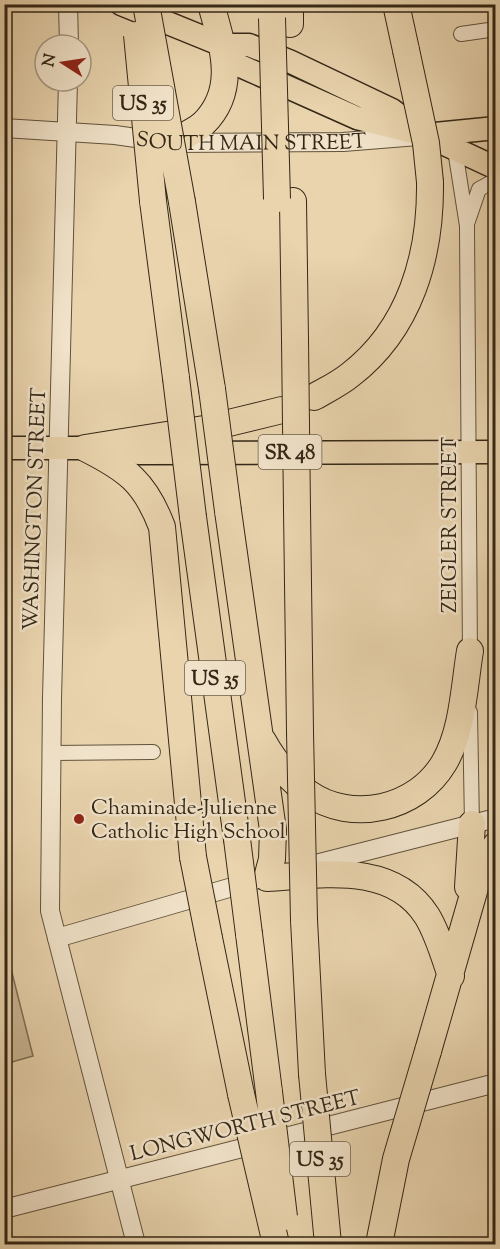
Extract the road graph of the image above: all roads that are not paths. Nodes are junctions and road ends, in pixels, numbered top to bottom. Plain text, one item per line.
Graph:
1 (68, 4) edge
2 (121, 4) edge
3 (135, 4) edge
4 (146, 4) edge
5 (211, 4) edge
6 (396, 4) edge
7 (280, 13) edge
8 (495, 29) edge
9 (69, 33) edge
10 (461, 34) dead end
11 (222, 45) junction
12 (68, 93) edge
13 (4, 128) edge
14 (495, 128) edge
15 (66, 131) junction
16 (425, 135) junction
17 (171, 143) junction
18 (454, 150) junction
19 (495, 168) edge
20 (495, 180) edge
21 (467, 226) junction
22 (314, 397) dead end
23 (282, 410) dead end
24 (4, 448) edge
25 (58, 448) junction
26 (85, 448) junction
27 (470, 452) junction
28 (495, 452) edge
29 (470, 651) junction
30 (261, 738) junction
31 (52, 753) junction
32 (153, 753) dead end
33 (484, 821) edge
34 (495, 846) edge
35 (267, 878) junction
36 (57, 938) junction
37 (461, 938) junction
38 (452, 976) junction
39 (495, 1083) edge
40 (122, 1180) junction
41 (4, 1209) edge
42 (136, 1245) edge
43 (276, 1245) edge
44 (288, 1245) edge
45 (327, 1245) edge
46 (378, 1245) edge

1 - 9 street
2 - 11 main road
3 - 44 highway, US 35, bridge
4 - 30 highway, bridge
5 - 11 highway
6 - 22 highway, bridge
7 - 45 highway, US 35, bridge
8 - 10 street
11 - 16 main road
11 - 17 highway
12 - 15 street, WASHINGTON STREET
13 - 15 street, SOUTH MAIN STREET
14 - 16 main road, SOUTH MAIN STREET
15 - 17 street, SOUTH MAIN STREET
15 - 25 street, WASHINGTON STREET
16 - 17 street, SOUTH MAIN STREET
16 - 18 main road
18 - 19 main road
18 - 21 street, ZEIGLER STREET
20 - 21 street, ZEIGLER STREET
21 - 27 street, ZEIGLER STREET
23 - 26 highway
24 - 25 main road, SR 48
25 - 26 main road, SR 48
25 - 31 street, WASHINGTON STREET
26 - 27 main road, SR 48
26 - 43 highway, bridge
27 - 28 main road, SR 48
27 - 29 street, ZEIGLER STREET
29 - 30 highway
29 - 33 street, ZEIGLER STREET
30 - 35 highway
31 - 32 street
31 - 36 street, WASHINGTON STREET
33 - 35 street
33 - 37 highway
34 - 37 highway
35 - 36 street
35 - 38 highway
36 - 40 street, WASHINGTON STREET
37 - 38 highway
38 - 46 highway, bridge
39 - 40 street, LONGWORTH STREET
40 - 41 street, LONGWORTH STREET
40 - 42 street, WASHINGTON STREET

